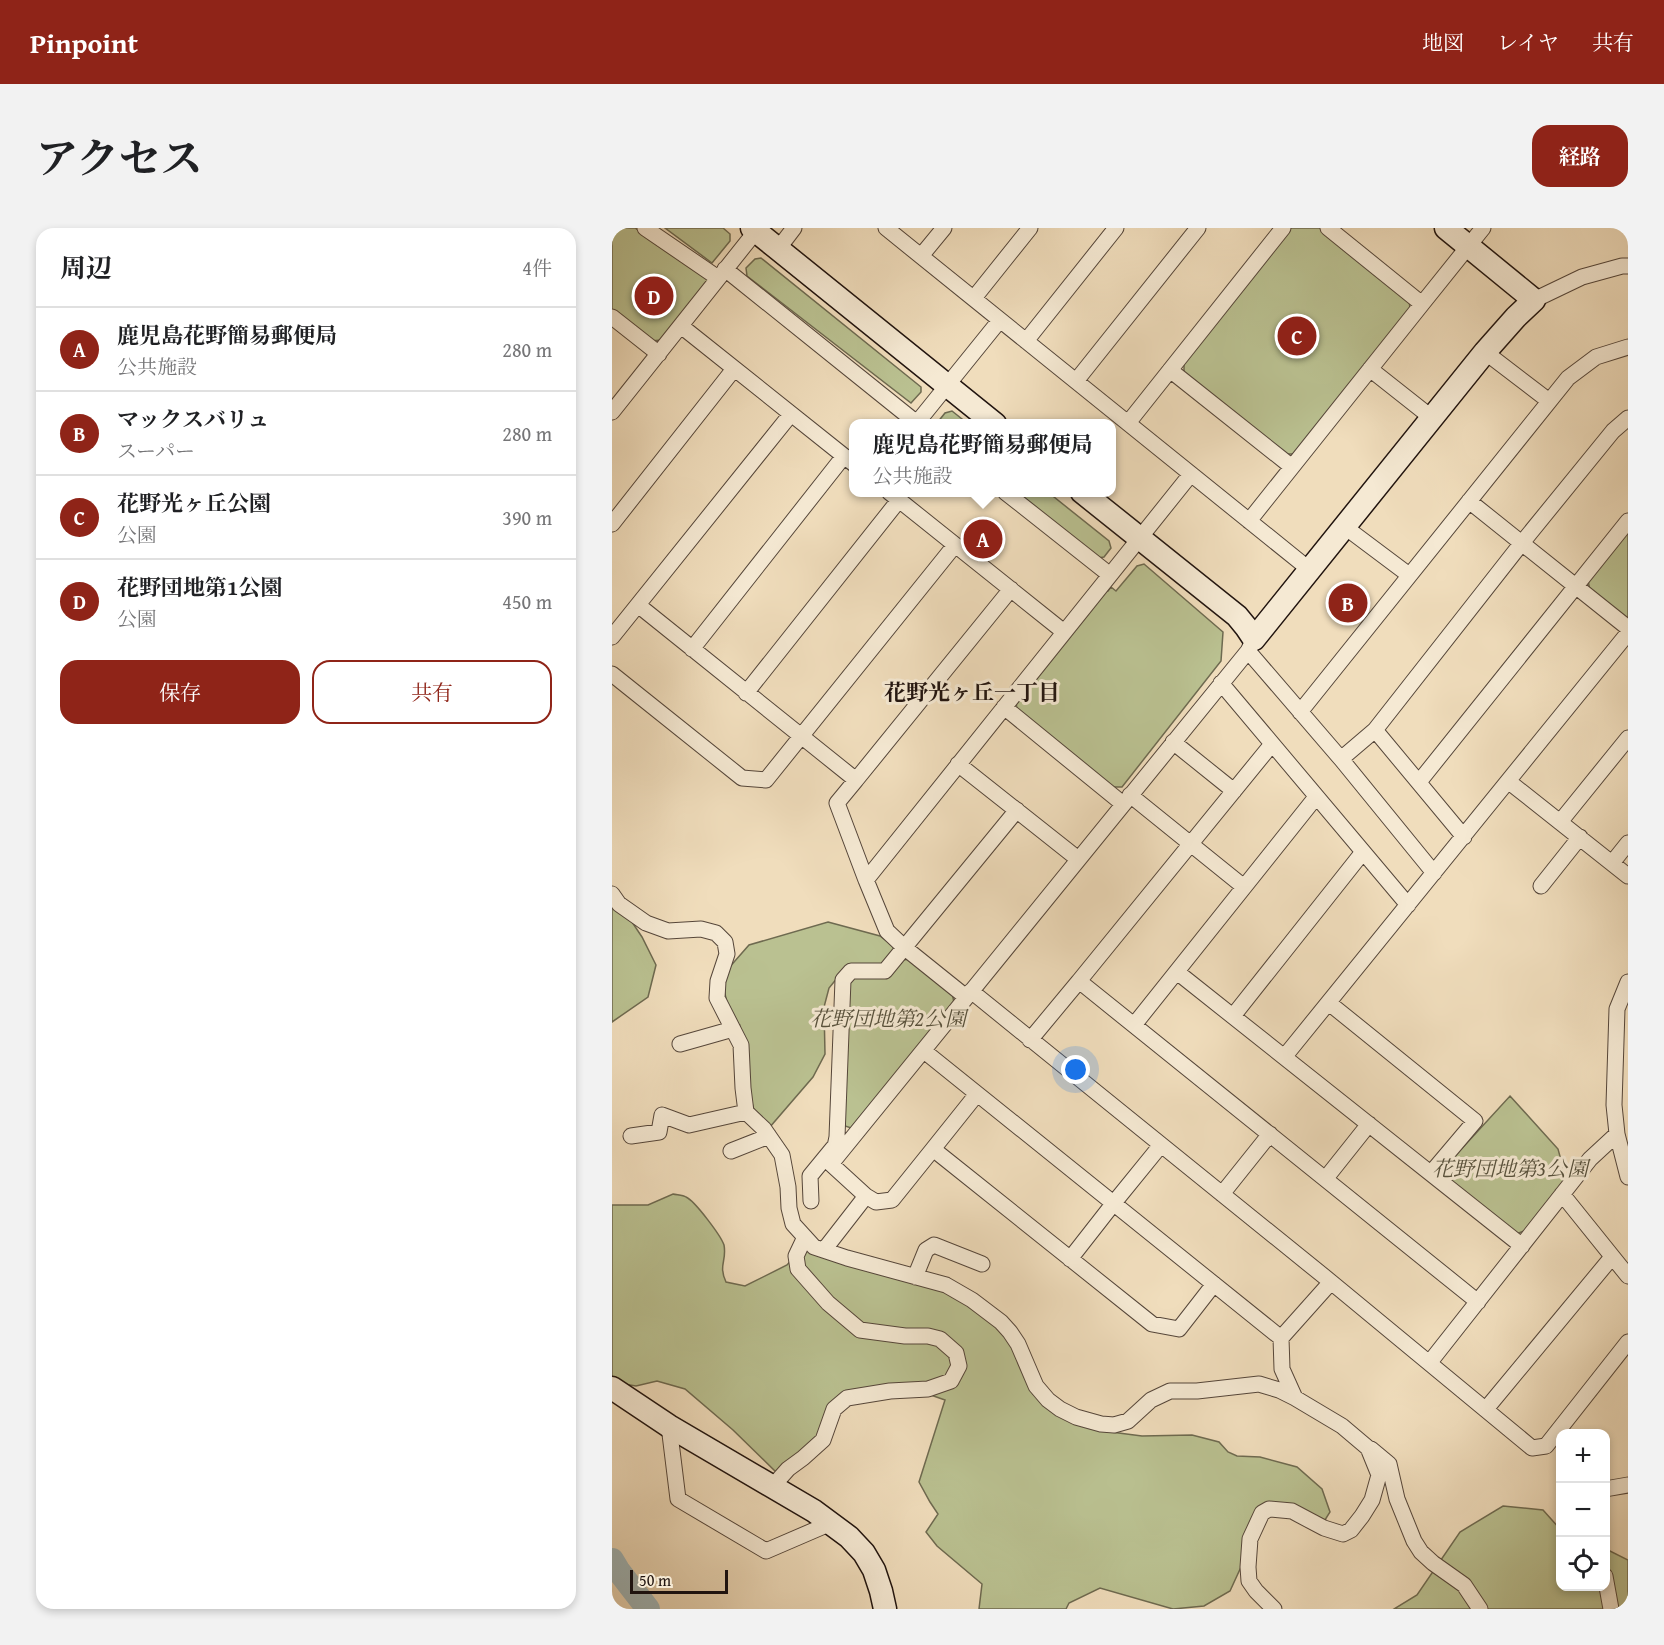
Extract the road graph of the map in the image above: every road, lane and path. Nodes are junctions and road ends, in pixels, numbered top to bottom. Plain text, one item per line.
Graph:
1 (645, 228) edge
2 (794, 228) edge
3 (886, 228) edge
4 (944, 228) edge
5 (1030, 228) edge
6 (1116, 228) edge
7 (1198, 228) edge
8 (1283, 228) edge
9 (1328, 228) edge
10 (1446, 228) edge
11 (1483, 228) edge
12 (754, 229) edge
13 (1468, 246) junction
14 (778, 249) junction
15 (921, 256) junction
16 (1628, 266) edge
17 (721, 274) junction
18 (974, 298) junction
19 (1534, 300) junction
20 (1422, 304) junction
21 (612, 317) edge
22 (1000, 320) junction
23 (681, 326) junction
24 (1026, 341) junction
25 (1628, 346) edge
26 (1485, 352) junction
27 (659, 354) junction
28 (734, 369) junction
29 (1370, 369) junction
30 (1170, 370) junction
31 (1076, 381) junction
32 (947, 386) junction
33 (1549, 401) junction
34 (612, 412) edge
35 (791, 414) junction
36 (1432, 418) junction
37 (1628, 418) edge
38 (912, 419) edge
39 (920, 419) edge
40 (990, 419) edge
41 (1128, 423) junction
42 (849, 460) edge
43 (1292, 466) junction
44 (1191, 474) junction
45 (893, 497) edge
46 (895, 497) edge
47 (1011, 497) edge
48 (1088, 497) edge
49 (1469, 501) junction
50 (1249, 521) junction
51 (1628, 521) edge
52 (612, 524) edge
53 (1345, 527) junction
54 (1140, 538) junction
55 (1521, 544) junction
56 (955, 545) junction
57 (1310, 570) junction
58 (1110, 575) junction
59 (1409, 575) junction
60 (1575, 587) junction
61 (1011, 589) junction
62 (638, 605) junction
63 (1628, 628) edge
64 (1064, 632) junction
65 (1628, 633) edge
66 (612, 637) edge
67 (1251, 645) junction
68 (692, 649) junction
69 (612, 674) edge
70 (1221, 683) junction
71 (746, 693) junction
72 (1004, 707) junction
73 (1300, 712) junction
74 (1375, 730) junction
75 (801, 737) junction
76 (1628, 738) edge
77 (1173, 742) junction
78 (1272, 744) junction
79 (1341, 759) junction
80 (958, 764) junction
81 (856, 780) junction
82 (1508, 781) junction
83 (1419, 782) junction
84 (1234, 790) junction
85 (1316, 797) junction
86 (1126, 800) junction
87 (1017, 810) junction
88 (1560, 822) junction
89 (1464, 837) junction
90 (1580, 837) junction
91 (1628, 843) edge
92 (1190, 844) junction
93 (1363, 852) junction
94 (1078, 858) junction
95 (1612, 863) junction
96 (1434, 873) junction
97 (1628, 876) edge
98 (866, 880) junction
99 (1541, 886) dead end
100 (1244, 887) junction
101 (612, 894) edge
102 (1408, 905) junction
103 (905, 948) junction
104 (1177, 972) junction
105 (1079, 981) junction
106 (1628, 982) edge
107 (969, 994) junction
108 (1329, 1003) junction
109 (1233, 1016) junction
110 (1134, 1026) junction
111 (733, 1029) junction
112 (1030, 1040) junction
113 (680, 1044) dead end
114 (924, 1051) junction
115 (1285, 1056) junction
116 (977, 1094) junction
117 (746, 1112) junction
118 (1369, 1124) junction
119 (1270, 1134) junction
120 (1617, 1134) junction
121 (631, 1136) dead end
122 (769, 1136) junction
123 (1161, 1145) junction
124 (835, 1146) junction
125 (933, 1149) junction
126 (731, 1150) dead end
127 (831, 1164) junction
128 (1431, 1173) junction
129 (1628, 1177) edge
130 (1326, 1178) junction
131 (1222, 1194) junction
132 (1562, 1194) junction
133 (866, 1196) junction
134 (812, 1201) dead end
135 (1113, 1204) junction
136 (805, 1237) junction
137 (1522, 1246) junction
138 (824, 1250) junction
139 (1612, 1257) junction
140 (1070, 1259) junction
141 (982, 1264) dead end
142 (1628, 1276) edge
143 (915, 1277) junction
144 (1331, 1282) junction
145 (1214, 1284) junction
146 (1478, 1302) junction
147 (1281, 1338) junction
148 (1628, 1342) edge
149 (1430, 1362) junction
150 (612, 1388) edge
151 (1294, 1398) junction
152 (1486, 1409) junction
153 (669, 1426) junction
154 (1368, 1448) junction
155 (1628, 1485) edge
156 (772, 1487) junction
157 (1610, 1488) edge
158 (831, 1523) junction
159 (1608, 1591) edge
160 (885, 1609) edge
161 (1274, 1609) edge
162 (1480, 1609) edge
163 (1611, 1609) edge

1 - 17 street
2 - 14 street
3 - 15 street
4 - 15 street
5 - 18 street
6 - 24 street
7 - 31 street
8 - 30 street
9 - 20 street
10 - 13 street
11 - 13 street
12 - 14 street
12 - 17 street
13 - 19 street
13 - 20 street
14 - 32 street
15 - 18 street
16 - 19 street
17 - 23 street
17 - 38 street
18 - 22 street
19 - 26 street
20 - 29 street
21 - 27 street
22 - 24 street
22 - 32 street
23 - 27 street
23 - 28 street
24 - 31 street
25 - 33 street
26 - 33 street
26 - 36 street
27 - 34 street
28 - 35 street
28 - 52 street
29 - 36 street
29 - 43 street
30 - 41 street
30 - 43 street
31 - 41 street
32 - 39 street
32 - 40 street
33 - 49 street
35 - 42 street
35 - 62 street
36 - 53 street
37 - 55 street
41 - 44 street
42 - 68 street
43 - 50 street
44 - 50 street
44 - 54 street
45 - 71 street
46 - 56 street
47 - 58 street
48 - 54 street
49 - 55 street
49 - 59 street
50 - 57 street
51 - 60 street
53 - 57 street
53 - 59 street
54 - 58 street
54 - 67 street
55 - 60 street
55 - 74 street
56 - 61 street
56 - 75 street
57 - 67 street
58 - 64 street
59 - 73 street
60 - 63 street
60 - 83 street
61 - 64 street
61 - 81 street
62 - 66 street
62 - 68 street
64 - 72 street
65 - 82 street
67 - 70 street
67 - 73 street
68 - 71 street
69 - 75 street
70 - 77 street
70 - 78 street
71 - 75 street
72 - 80 street
72 - 86 street
73 - 79 street
74 - 79 street
74 - 83 street
75 - 81 street
76 - 88 street
77 - 84 street
77 - 86 street
78 - 84 street
78 - 85 street
79 - 96 street
80 - 87 street
80 - 98 street
81 - 98 street
82 - 88 street
82 - 89 street
83 - 89 street
84 - 92 street
85 - 93 street
85 - 100 street
86 - 92 street
86 - 94 street
87 - 94 street
87 - 103 street
88 - 90 street
89 - 96 street
90 - 95 street
90 - 99 street
91 - 95 street
92 - 100 street
92 - 105 street
93 - 102 street
93 - 109 street
94 - 107 street
95 - 97 street
96 - 102 street
98 - 103 street
100 - 104 street
101 - 111 street
102 - 108 street
103 - 107 street
103 - 124 street
104 - 109 street
104 - 110 street
105 - 110 street
105 - 112 street
106 - 120 street
107 - 112 street
107 - 114 street
108 - 115 street
108 - 128 street
109 - 115 street
110 - 119 street
111 - 113 street
111 - 117 street
112 - 123 street
114 - 116 street
114 - 127 street
115 - 118 street
116 - 125 street
116 - 135 street
117 - 121 street
117 - 122 street
118 - 128 street
118 - 130 street
119 - 130 street
119 - 131 street
120 - 129 street
120 - 132 street
122 - 126 street
122 - 136 street
123 - 131 street
123 - 135 street
124 - 127 street
124 - 134 street
125 - 133 street
125 - 140 street
127 - 133 street
128 - 137 street
130 - 146 street
131 - 144 street
132 - 137 street
132 - 139 street
133 - 138 street
135 - 140 street
135 - 145 street
136 - 138 street
136 - 156 street
137 - 146 street
138 - 143 street
139 - 142 street
139 - 152 street
140 - 145 street
141 - 143 street
143 - 151 street
144 - 147 street
144 - 149 street
145 - 147 street
146 - 149 street
147 - 151 street
148 - 152 street
149 - 152 street
150 - 153 street
151 - 154 street
153 - 156 street
153 - 158 street
154 - 161 street
154 - 162 street
155 - 157 street
156 - 158 street
158 - 160 street
159 - 163 street

